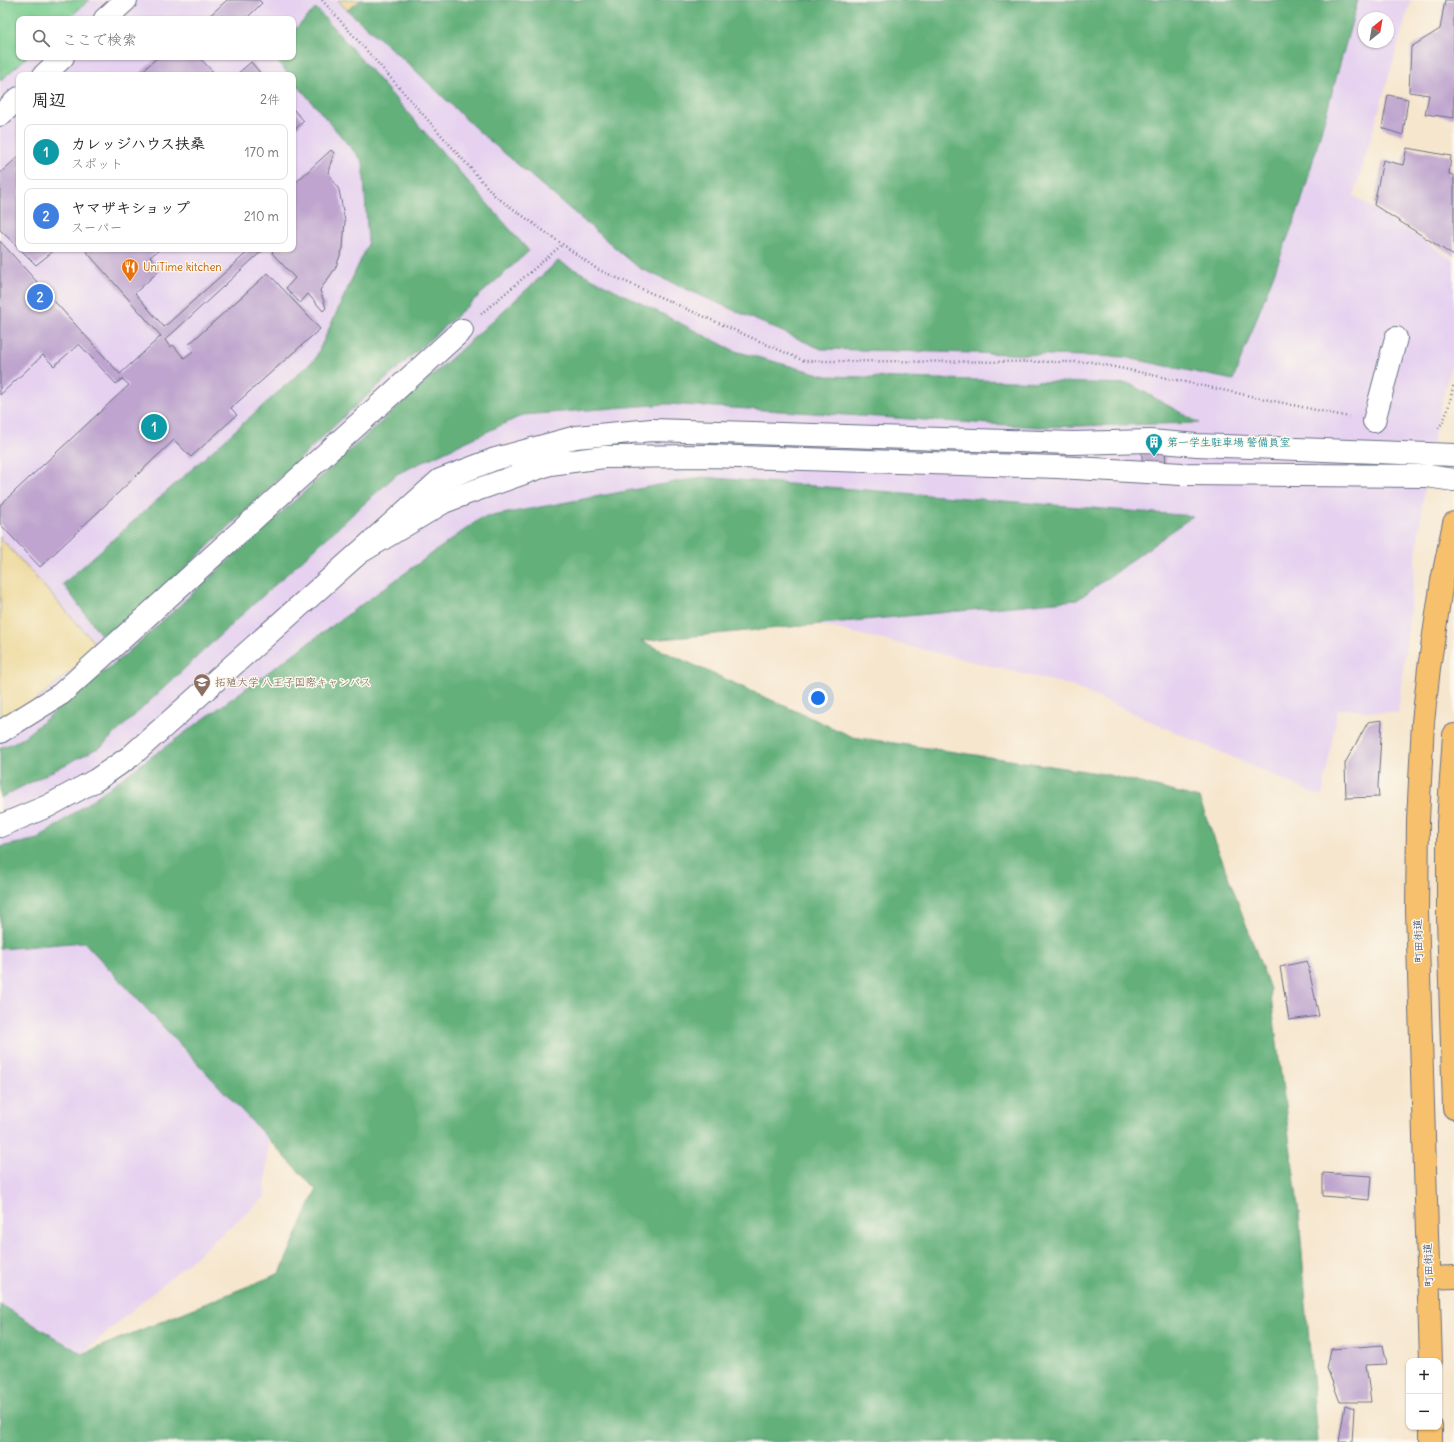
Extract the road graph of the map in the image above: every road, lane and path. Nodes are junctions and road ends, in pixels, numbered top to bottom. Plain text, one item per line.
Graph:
1 (126, 0) edge
2 (322, 0) edge
3 (108, 16) edge
4 (60, 60) edge
5 (47, 72) edge
6 (16, 101) edge
7 (0, 115) edge
8 (563, 244) junction
9 (462, 330) joint
10 (1396, 338) dead end
11 (1454, 384) edge
12 (1374, 421) joint
13 (1435, 431) dead end
14 (1454, 456) edge
15 (1454, 480) edge
16 (1454, 523) edge
17 (359, 553) junction
18 (0, 732) edge
19 (1454, 735) edge
20 (1418, 820) junction
21 (1448, 823) junction
22 (0, 826) edge
23 (1454, 1108) edge
24 (1454, 1277) edge
25 (1428, 1278) junction
26 (1431, 1358) edge
27 (1431, 1430) edge
28 (1432, 1442) edge

1 - 3 lane
2 - 8 path
4 - 5 lane
6 - 7 lane
8 - 9 path
8 - 12 path
9 - 18 lane
10 - 12 lane
11 - 13 path
14 - 17 lane
15 - 17 lane
16 - 20 main road, 町田街道
17 - 22 lane
19 - 21 main road
20 - 21 main road
20 - 25 main road, 町田街道
21 - 23 main road
24 - 25 main road
25 - 26 main road, 町田街道
27 - 28 main road

